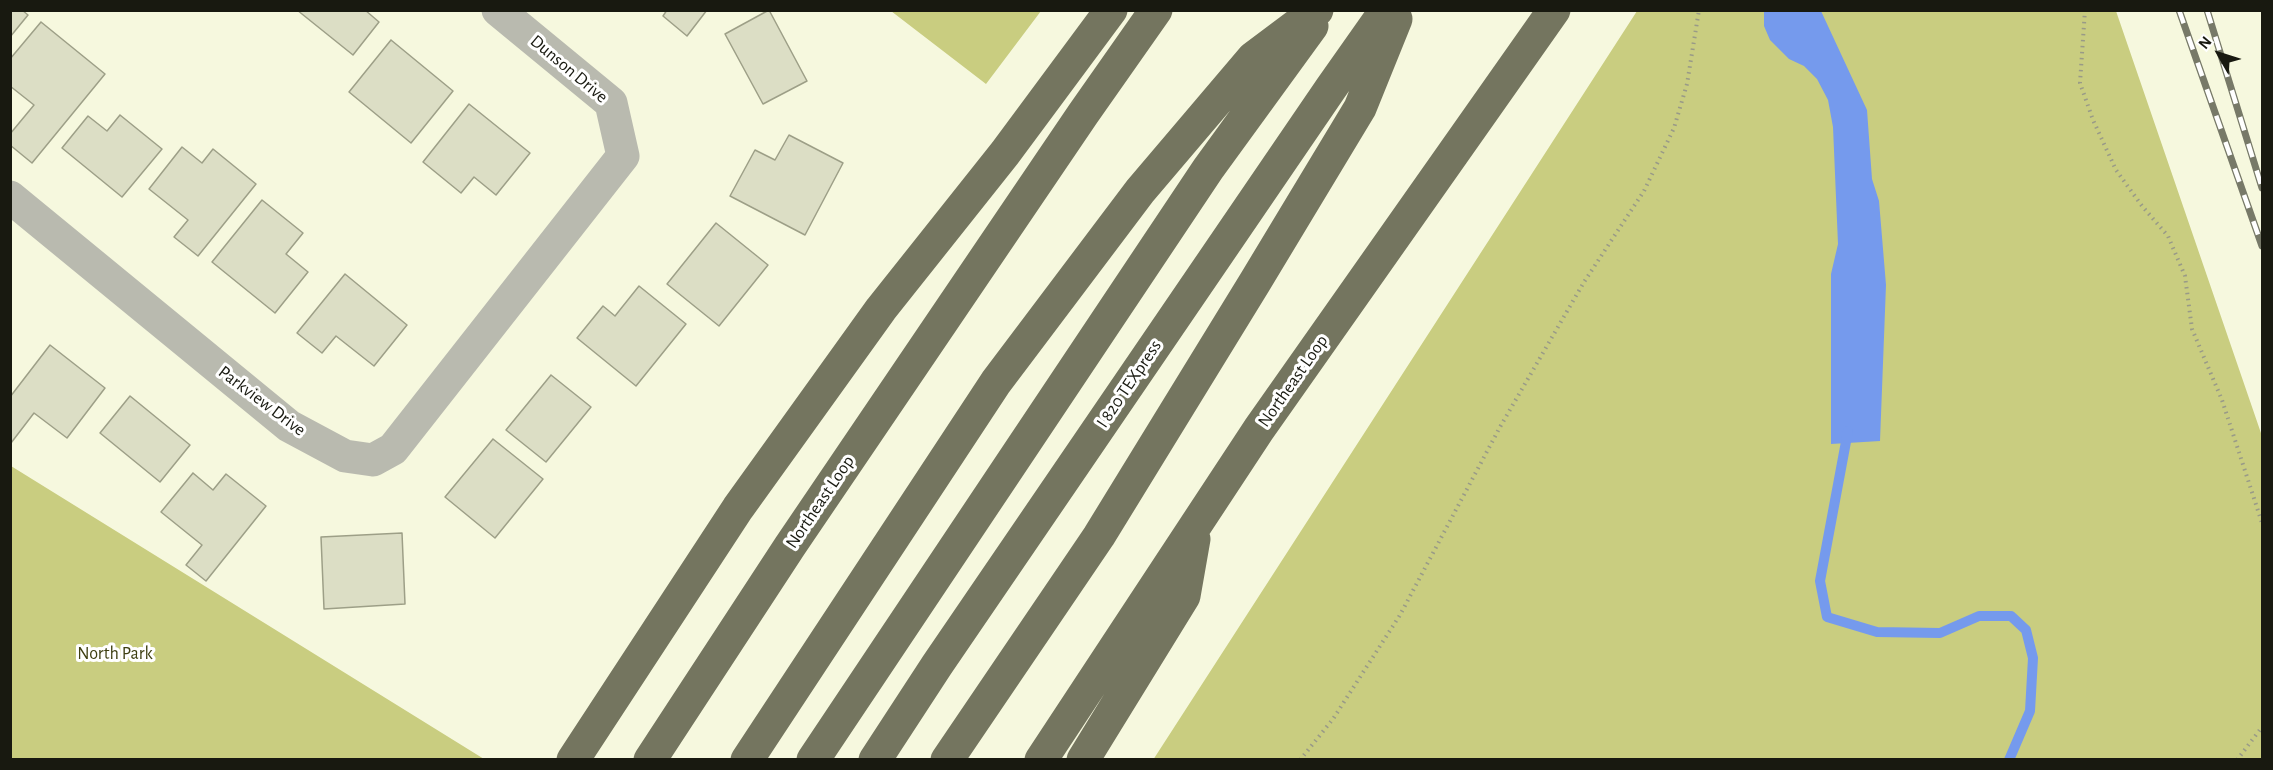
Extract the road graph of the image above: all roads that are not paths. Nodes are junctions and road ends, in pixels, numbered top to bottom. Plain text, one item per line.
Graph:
1 (498, 10) edge
2 (1111, 10) edge
3 (1156, 10) edge
4 (1317, 10) edge
5 (1324, 10) edge
6 (1386, 10) edge
7 (1400, 10) edge
8 (1554, 10) edge
9 (620, 141) joint
10 (10, 197) edge
11 (1197, 525) junction
12 (573, 759) edge
13 (650, 759) edge
14 (747, 759) edge
15 (813, 759) edge
16 (875, 759) edge
17 (947, 759) edge
18 (1041, 759) edge
19 (1083, 759) edge

1 - 9 street, Dunson Drive
2 - 12 highway
3 - 13 highway, Northeast Loop
4 - 14 highway
5 - 15 highway
6 - 16 highway, I 820 TEXpress
7 - 17 highway
8 - 11 highway, Northeast Loop
9 - 10 street, Parkview Drive
11 - 18 highway, Northeast Loop
11 - 19 highway

